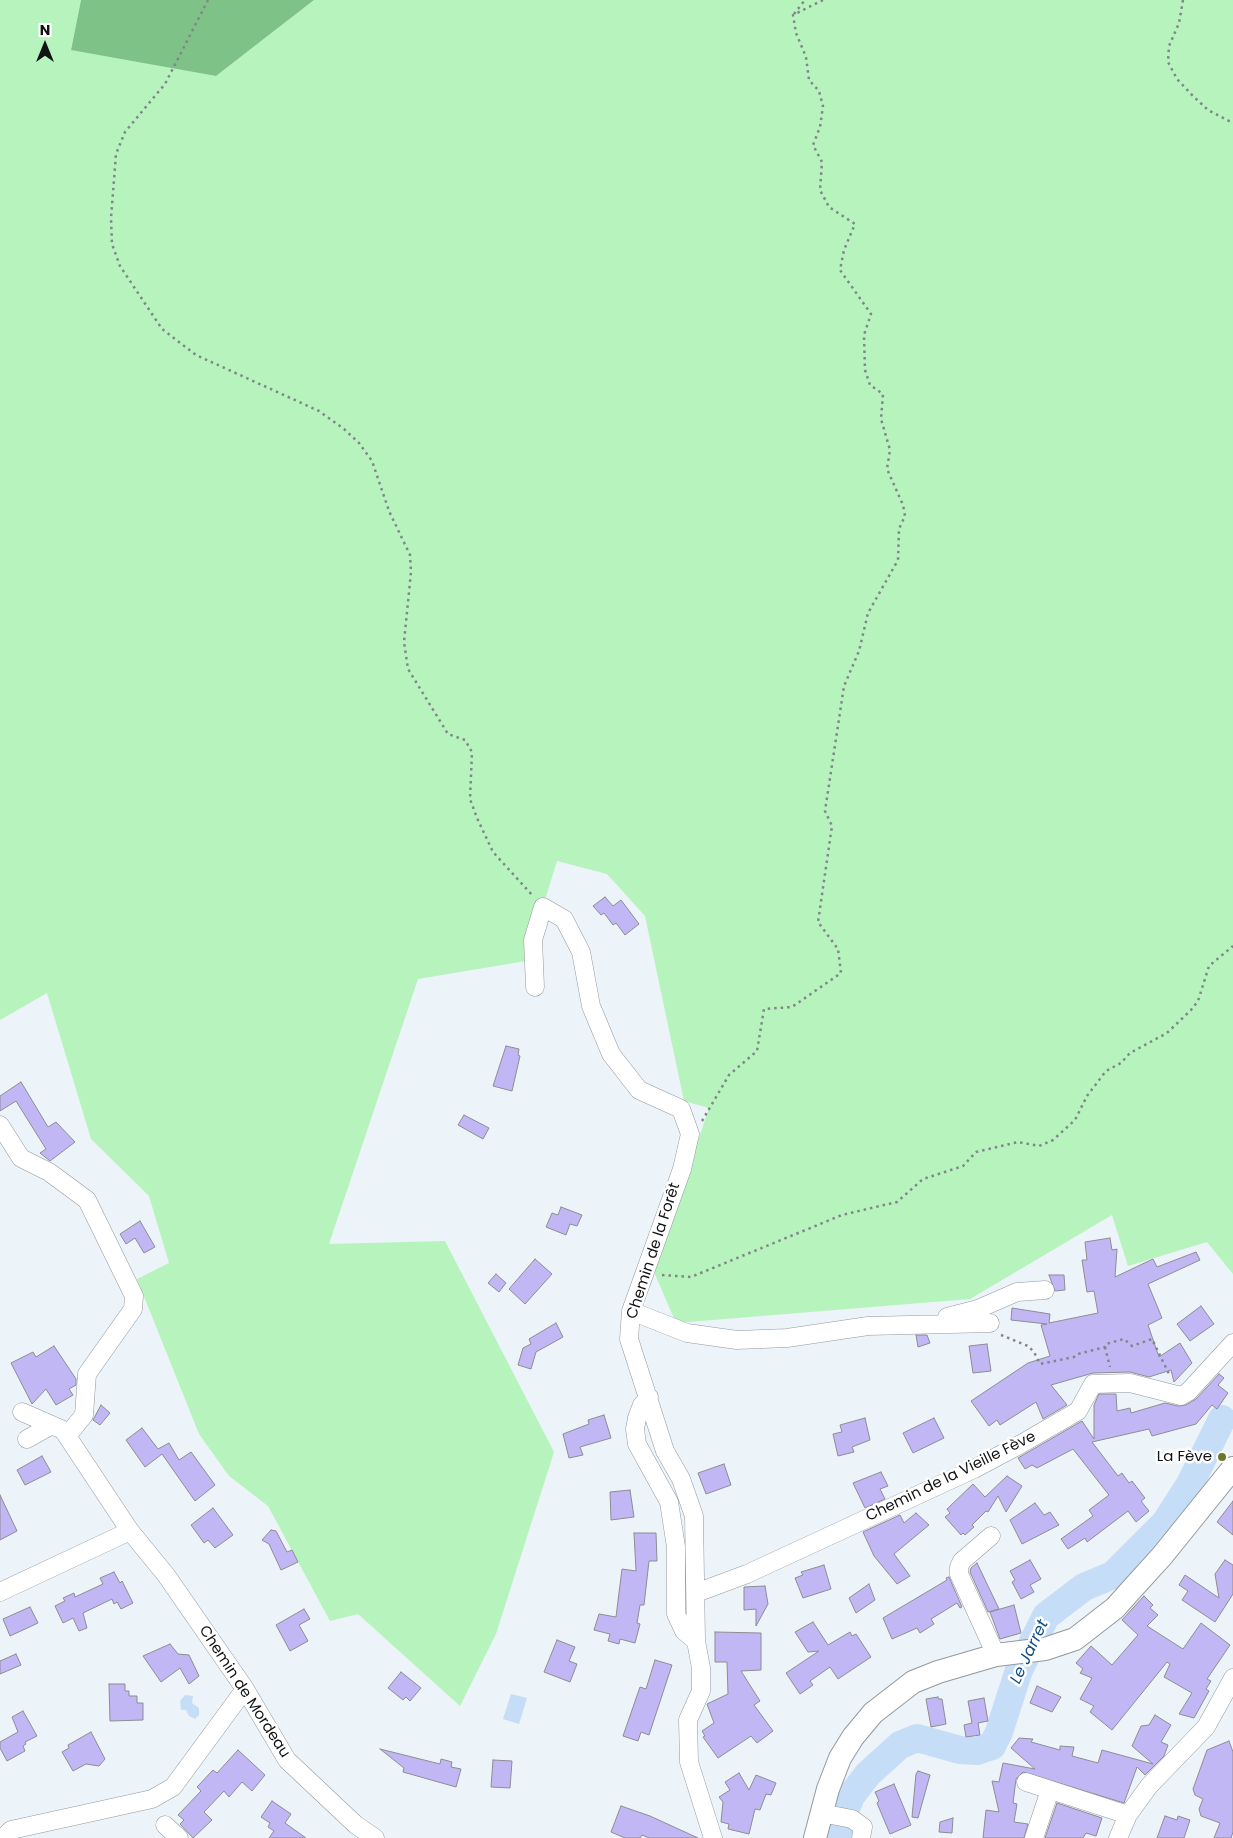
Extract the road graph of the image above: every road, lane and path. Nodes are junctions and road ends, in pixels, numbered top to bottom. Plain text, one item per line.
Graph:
1 (208, 0) edge
2 (805, 0) edge
3 (823, 0) edge
4 (1183, 0) edge
5 (793, 15) junction
6 (1233, 123) edge
7 (543, 907) junction
8 (1233, 946) edge
9 (535, 987) dead end
10 (0, 1125) edge
11 (690, 1134) junction
12 (645, 1272) junction
13 (1045, 1290) dead end
14 (631, 1311) junction
15 (920, 1324) junction
16 (995, 1329) joint
17 (1233, 1343) edge
18 (1105, 1347) junction
19 (1172, 1381) dead end
20 (1114, 1382) junction
21 (649, 1398) junction
22 (22, 1412) dead end
23 (61, 1430) junction
24 (27, 1439) dead end
25 (1233, 1468) edge
26 (130, 1531) junction
27 (991, 1536) dead end
28 (0, 1592) edge
29 (696, 1593) junction
30 (696, 1641) junction
31 (1005, 1654) junction
32 (1233, 1678) edge
33 (245, 1689) junction
34 (1026, 1782) dead end
35 (1050, 1790) junction
36 (1128, 1815) junction
37 (836, 1816) junction
38 (165, 1825) dead end
39 (7, 1834) edge
40 (179, 1838) edge
41 (375, 1838) edge
42 (713, 1838) edge
43 (815, 1838) edge
44 (861, 1838) edge
45 (1034, 1838) edge
46 (1118, 1838) edge

1 - 7 path
2 - 5 path
3 - 5 path
4 - 6 path
5 - 11 path
7 - 9 street
7 - 11 street
8 - 12 path
10 - 23 street
11 - 12 street, Chemin de la Forêt
12 - 14 street, Chemin de la Forêt
13 - 15 street
14 - 15 street
14 - 21 street, Chemin de la Forêt
15 - 16 street
16 - 18 path
17 - 20 street, Chemin de la Vieille Fève
18 - 19 path
18 - 20 path
20 - 29 street, Chemin de la Vieille Fève
21 - 29 street, Chemin de la Forêt
21 - 30 street
22 - 23 street
23 - 24 street
23 - 26 street, Chemin de Mordeau
25 - 31 main road
26 - 28 street
26 - 33 street, Chemin de Mordeau
27 - 31 street
29 - 30 street, Chemin de la Forêt
30 - 42 street, Chemin de la Forêt
31 - 37 main road
32 - 36 street
33 - 39 street
33 - 41 street, Chemin de Mordeau
34 - 35 street
35 - 36 street
35 - 45 street
36 - 46 street
37 - 43 main road
37 - 44 street
38 - 40 street

